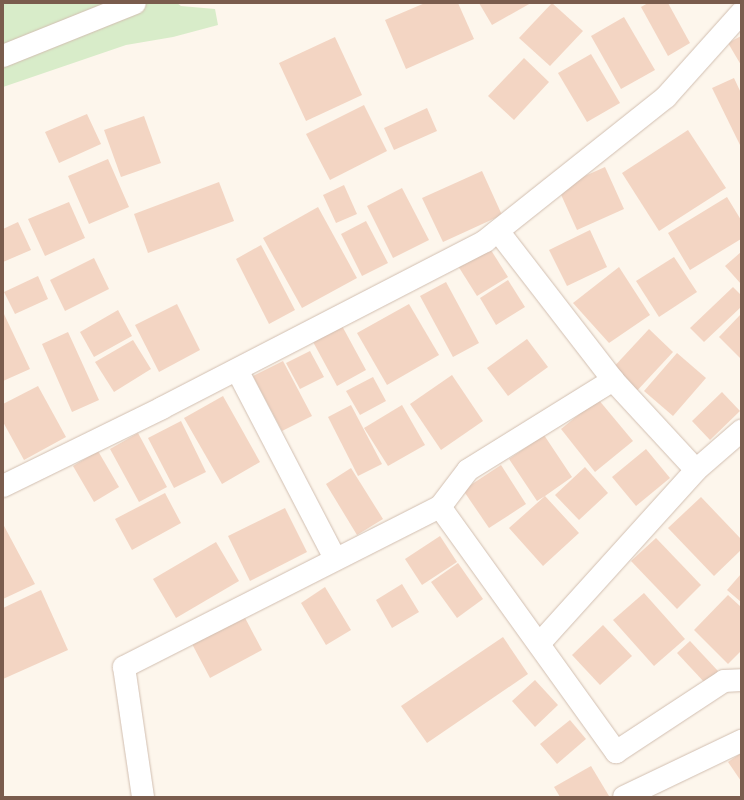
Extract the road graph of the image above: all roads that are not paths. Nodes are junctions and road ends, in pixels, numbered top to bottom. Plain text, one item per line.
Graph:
1 (135, 3) edge
2 (741, 13) edge
3 (3, 56) edge
4 (498, 231) junction
5 (237, 370) junction
6 (613, 380) junction
7 (741, 431) edge
8 (696, 470) junction
9 (3, 486) edge
10 (440, 507) junction
11 (335, 558) junction
12 (539, 644) junction
13 (741, 680) edge
14 (741, 742) edge
15 (143, 797) edge
16 (624, 797) edge

1 - 3 street
2 - 4 street
4 - 5 street
4 - 6 street
5 - 9 street
5 - 11 street
6 - 8 street
6 - 10 street
7 - 8 street
8 - 12 street
10 - 11 street
10 - 12 street
11 - 15 street
12 - 13 street
14 - 16 street

